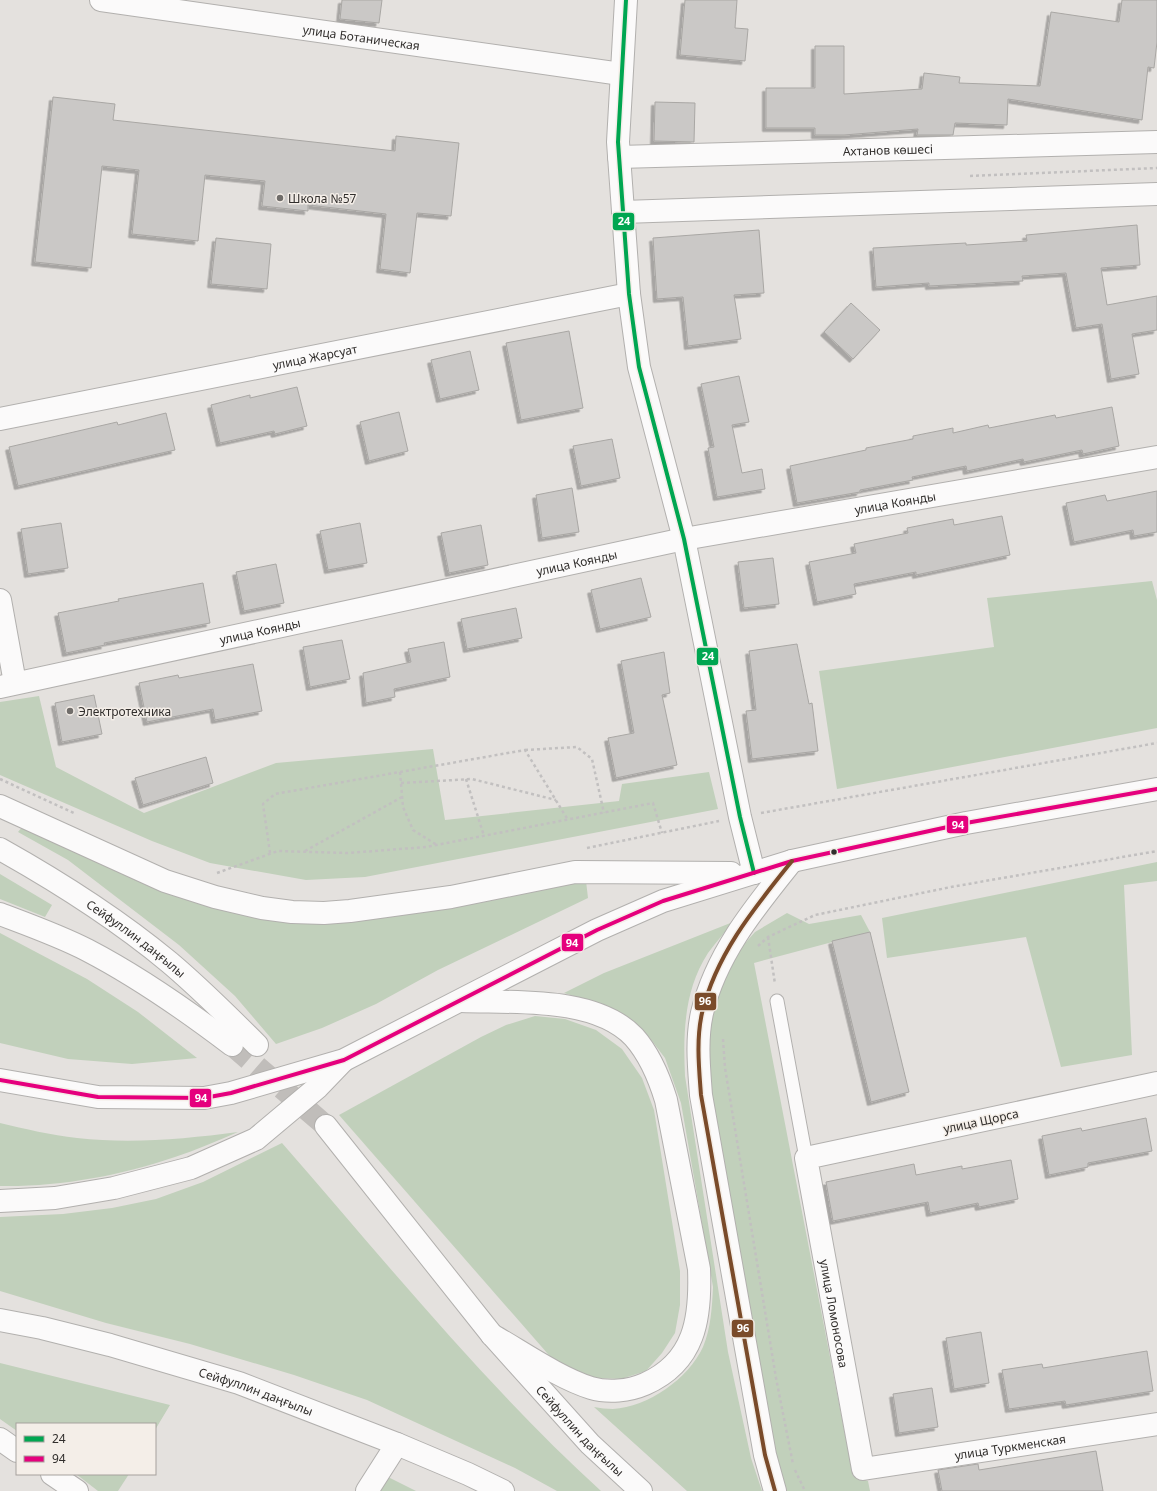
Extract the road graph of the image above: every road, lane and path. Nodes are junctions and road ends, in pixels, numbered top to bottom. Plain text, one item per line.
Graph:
1 (101, 0) edge
2 (626, 0) edge
3 (621, 74) junction
4 (1157, 142) edge
5 (619, 157) junction
6 (1157, 194) edge
7 (623, 212) junction
8 (629, 294) junction
9 (0, 419) edge
10 (1157, 457) edge
11 (684, 539) junction
12 (0, 600) edge
13 (8, 685) edge
14 (1157, 743) edge
15 (525, 750) junction
16 (400, 772) junction
17 (0, 779) edge
18 (466, 779) junction
19 (401, 782) junction
20 (1157, 789) edge
21 (402, 796) junction
22 (556, 800) junction
23 (0, 806) edge
24 (604, 813) junction
25 (79, 815) dead end
26 (740, 817) junction
27 (568, 820) junction
28 (662, 833) junction
29 (484, 836) junction
30 (437, 845) junction
31 (584, 848) dead end
32 (0, 849) edge
33 (1157, 851) edge
34 (304, 852) junction
35 (270, 853) junction
36 (792, 861) junction
37 (210, 871) dead end
38 (216, 873) junction
39 (754, 873) junction
40 (224, 875) dead end
41 (0, 914) edge
42 (768, 936) junction
43 (757, 947) dead end
44 (460, 1001) junction
45 (777, 1001) joint
46 (723, 1037) dead end
47 (257, 1045) tunnel mouth
48 (232, 1046) tunnel mouth
49 (344, 1060) junction
50 (0, 1080) edge
51 (1157, 1083) edge
52 (326, 1126) tunnel mouth
53 (806, 1158) junction
54 (0, 1201) edge
55 (0, 1320) edge
56 (492, 1335) junction
57 (1157, 1424) edge
58 (0, 1439) edge
59 (397, 1444) junction
60 (16, 1450) edge
61 (863, 1470) joint
62 (53, 1475) edge
63 (77, 1491) edge
64 (367, 1491) edge
65 (502, 1491) edge
66 (641, 1491) edge
67 (775, 1491) edge
68 (805, 1491) edge

1 - 3 street, улица Ботаническая
2 - 3 street
3 - 5 street
4 - 5 street, Ахтанов көшесі
5 - 7 street
6 - 7 street
7 - 8 street
8 - 9 street, улица Жарсуат
8 - 11 street
10 - 11 street, улица Коянды
11 - 13 street, улица Коянды
11 - 26 street
12 - 13 street
14 - 26 path
15 - 16 path
15 - 22 path
15 - 24 path
16 - 19 path
16 - 35 path
17 - 25 path
18 - 19 path
18 - 22 path
18 - 29 path
19 - 21 path
20 - 36 street
21 - 30 path
21 - 34 path
22 - 27 path
23 - 39 street
24 - 27 path
24 - 28 path
26 - 28 path
26 - 39 street
27 - 29 path
28 - 31 path
29 - 30 path
30 - 34 path
32 - 47 street, Сейфуллин даңғылы
33 - 42 path
34 - 35 path
35 - 38 path
36 - 39 street
36 - 67 street
37 - 38 path
38 - 40 path
39 - 44 street
41 - 48 street
42 - 43 path
42 - 45 path
44 - 49 street
44 - 56 street
45 - 53 lane
46 - 68 path
49 - 50 street
49 - 54 street
51 - 53 street, улица Щорса
52 - 56 street, Сейфуллин даңғылы
53 - 61 street, улица Ломоносова
55 - 59 street, Сейфуллин даңғылы
56 - 66 street, Сейфуллин даңғылы
57 - 61 street, улица Туркменская
58 - 60 street
59 - 64 street
59 - 65 street, Сейфуллин даңғылы
62 - 63 street

